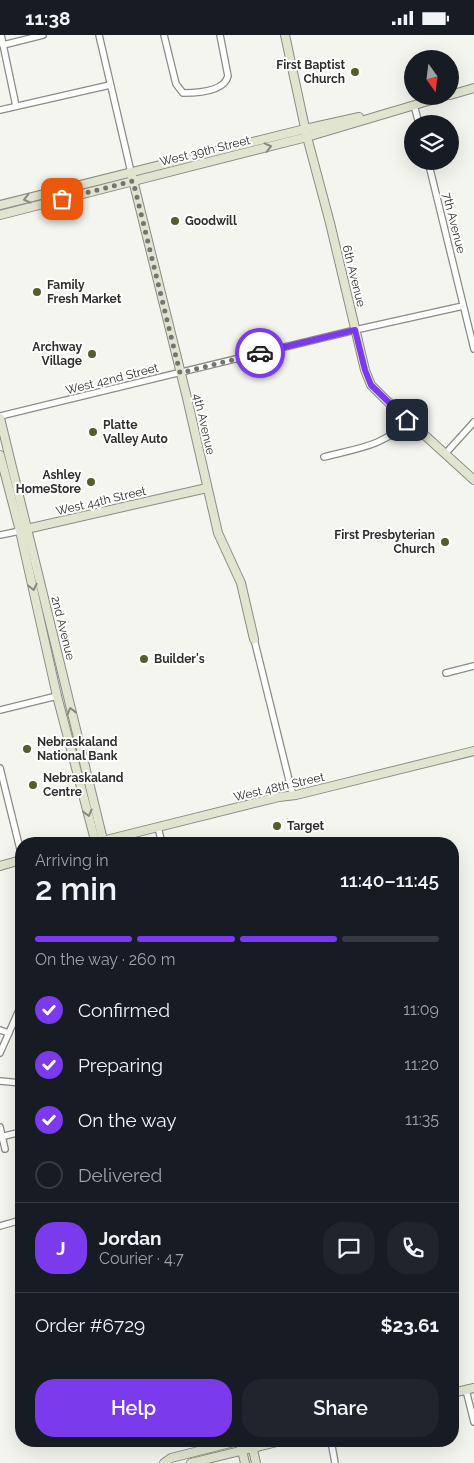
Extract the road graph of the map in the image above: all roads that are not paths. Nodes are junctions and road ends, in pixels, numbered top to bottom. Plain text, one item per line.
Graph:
1 (1, 35) edge
2 (43, 35) edge
3 (99, 35) edge
4 (164, 35) edge
5 (220, 35) edge
6 (285, 35) edge
7 (3, 45) junction
8 (110, 85) junction
9 (474, 89) edge
10 (459, 93) edge
11 (414, 105) joint
12 (16, 106) junction
13 (0, 110) edge
14 (417, 115) edge
15 (306, 133) junction
16 (430, 170) edge
17 (131, 173) junction
18 (133, 181) junction
19 (0, 205) edge
20 (0, 215) edge
21 (463, 306) junction
22 (355, 330) junction
23 (474, 349) edge
24 (180, 373) junction
25 (0, 417) edge
26 (407, 420) junction
27 (474, 423) edge
28 (445, 454) junction
29 (0, 455) edge
30 (324, 457) dead end
31 (474, 480) edge
32 (208, 487) junction
33 (23, 530) junction
34 (0, 535) edge
35 (254, 639) joint
36 (474, 666) edge
37 (446, 673) dead end
38 (58, 696) junction
39 (0, 710) edge
40 (474, 751) edge
41 (0, 768) edge
42 (293, 796) junction
43 (158, 827) junction
44 (17, 837) edge
45 (95, 837) edge
46 (96, 837) edge
47 (120, 837) edge
48 (160, 837) edge
49 (15, 862) edge
50 (0, 866) edge
51 (14, 1020) edge
52 (0, 1029) edge
53 (9, 1033) junction
54 (0, 1053) edge
55 (0, 1081) edge
56 (15, 1082) edge
57 (0, 1127) edge
58 (15, 1134) edge
59 (1, 1137) edge
60 (5, 1149) dead end
61 (15, 1222) edge
62 (0, 1226) edge
63 (470, 1389) edge
64 (474, 1422) edge
65 (215, 1447) edge
66 (241, 1447) edge
67 (249, 1447) edge
68 (252, 1447) edge
69 (332, 1447) edge
70 (242, 1451) junction
71 (164, 1463) edge
72 (192, 1463) edge
73 (245, 1463) edge
74 (256, 1463) edge
75 (335, 1463) edge

1 - 7 street
2 - 7 street
3 - 8 street, 4th Avenue
4 - 5 street
6 - 15 main road, 6th Avenue
7 - 12 street
8 - 12 street
8 - 17 street, 4th Avenue
9 - 10 main road
11 - 14 street
11 - 15 main road, West 39th Street
12 - 13 street
15 - 17 main road, West 39th Street
18 -> 15 main road, West 39th Street
15 - 22 main road, 6th Avenue
16 - 21 street, 7th Avenue
17 - 18 main road, 4th Avenue
17 -> 19 main road, West 39th Street
18 - 20 main road, West 39th Street
18 - 24 main road, 4th Avenue
21 - 22 street, West 42nd Street
21 - 23 street, 7th Avenue
22 - 24 street, West 42nd Street
22 - 26 main road, 6th Avenue
24 - 25 street, West 42nd Street
24 - 32 main road, 4th Avenue
25 - 33 main road, 2nd Avenue
26 - 28 main road, 6th Avenue
26 - 30 street
27 - 28 street
28 - 31 main road, 6th Avenue
29 - 33 main road, 2nd Avenue
32 - 33 main road, West 44th Street
32 - 35 main road, 4th Avenue
33 - 34 street, West 44th Street
33 -> 38 main road, 2nd Avenue
46 -> 33 main road, 2nd Avenue
35 - 42 street
36 - 37 street
38 - 39 street
38 -> 45 main road, 2nd Avenue
40 - 42 main road, West 48th Street
41 - 44 street
42 - 43 main road, West 48th Street
43 - 47 main road, West 48th Street
43 - 48 street
49 - 50 main road
51 - 53 street
52 - 53 street
53 - 54 street
55 - 56 street
57 - 59 street
58 - 59 street
59 - 60 street
61 - 62 street
63 - 64 street
65 - 71 main road
66 - 70 main road
67 - 70 main road
68 - 74 main road
69 - 75 street
70 - 72 main road
70 - 73 main road

